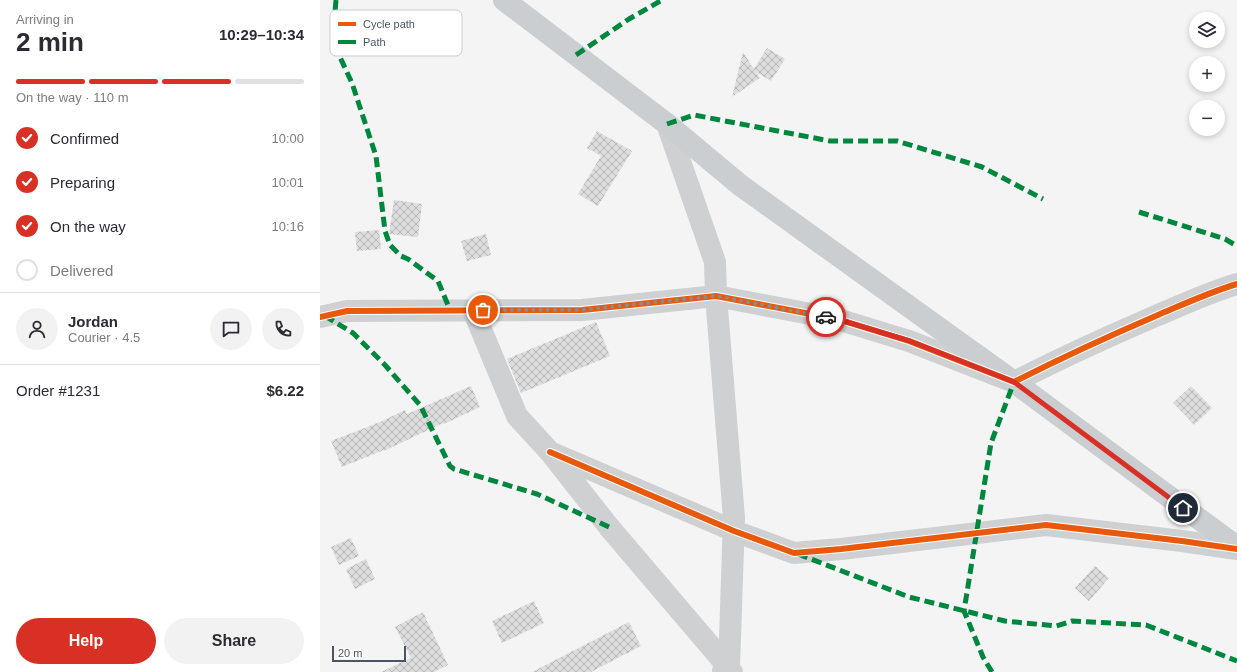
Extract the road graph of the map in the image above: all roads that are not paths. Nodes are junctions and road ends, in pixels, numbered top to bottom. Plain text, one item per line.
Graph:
1 (504, 0) edge
2 (667, 124) junction
3 (1237, 284) edge
4 (716, 296) junction
5 (473, 310) junction
6 (320, 316) edge
7 (1014, 382) junction
8 (550, 452) junction
9 (734, 531) junction
10 (1237, 548) edge
11 (727, 671) edge

1 - 2 main road
2 - 4 street
2 - 7 main road
3 - 7 street
4 - 5 street
4 - 7 street
4 - 9 street
5 - 6 street
5 - 8 street
7 - 10 main road
8 - 9 street
8 - 11 street
9 - 10 street
9 - 11 street

